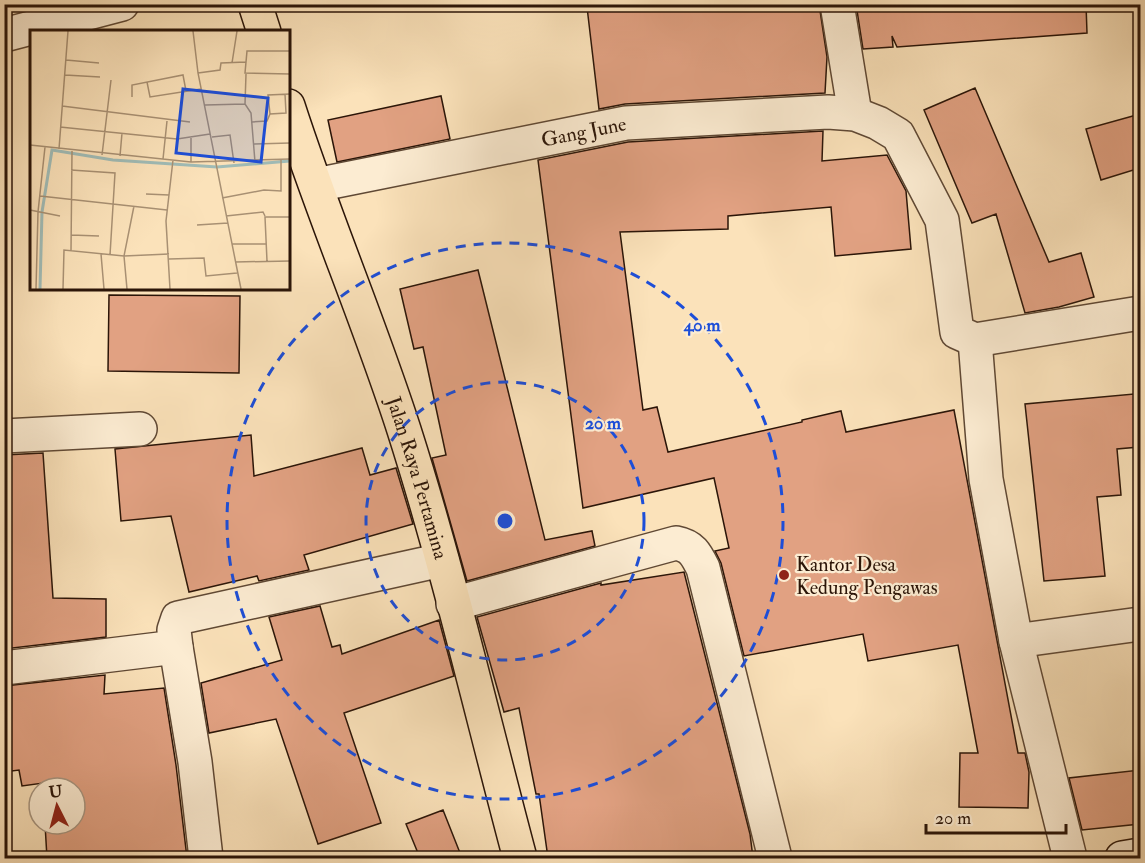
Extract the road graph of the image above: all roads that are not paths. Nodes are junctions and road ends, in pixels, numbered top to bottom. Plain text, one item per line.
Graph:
1 (122, 4) edge
2 (255, 4) edge
3 (837, 4) edge
4 (49, 13) edge
5 (263, 30) edge
6 (4, 35) edge
7 (290, 112) edge
8 (855, 114) junction
9 (316, 185) junction
10 (1140, 313) edge
11 (975, 340) junction
12 (140, 429) dead end
13 (4, 436) edge
14 (442, 560) junction
15 (453, 604) junction
16 (1140, 624) edge
17 (1016, 641) junction
18 (176, 647) junction
19 (4, 668) edge
20 (1140, 855) edge
21 (206, 858) edge
22 (520, 858) edge
23 (775, 858) edge
24 (1070, 858) edge
25 (1122, 858) edge

1 - 4 street
2 - 5 main road
3 - 8 street
4 - 6 street
7 - 9 main road, Jalan Raya Pertamina
8 - 9 street, Gang June
8 - 11 street, Gang June
9 - 14 main road, Jalan Raya Pertamina
10 - 11 street
11 - 17 street
12 - 13 street
14 - 15 main road, Jalan Raya Pertamina
14 - 18 street
15 - 22 main road, Jalan Raya Pertamina
15 - 23 street
16 - 17 street
17 - 24 street
18 - 19 street
18 - 21 street
20 - 25 street

